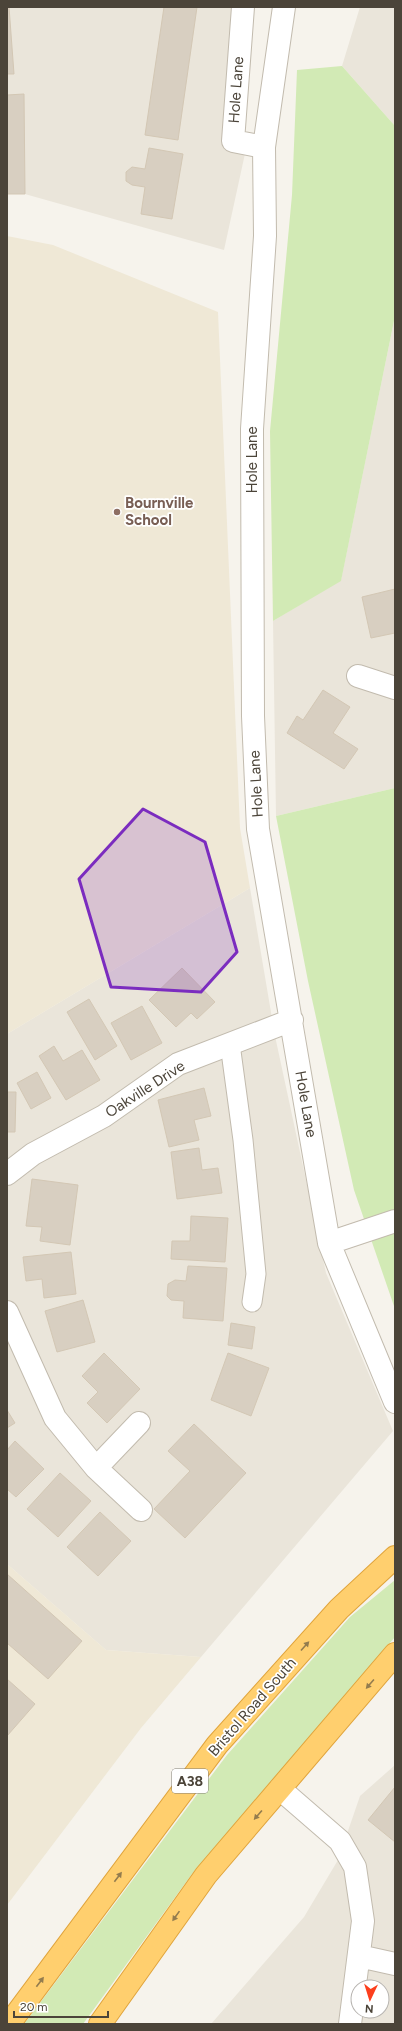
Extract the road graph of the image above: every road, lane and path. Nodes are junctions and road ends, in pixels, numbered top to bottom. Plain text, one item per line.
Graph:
1 (243, 7) edge
2 (284, 7) edge
3 (264, 147) junction
4 (358, 676) dead end
5 (395, 688) edge
6 (292, 1020) junction
7 (230, 1044) junction
8 (7, 1174) edge
9 (395, 1221) edge
10 (329, 1243) junction
11 (252, 1302) dead end
12 (7, 1312) edge
13 (395, 1402) edge
14 (140, 1423) dead end
15 (96, 1468) junction
16 (141, 1510) dead end
17 (395, 1557) edge
18 (395, 1654) edge
19 (280, 1789) junction
20 (359, 1956) junction
21 (395, 1964) edge
22 (8, 2024) edge
23 (100, 2024) edge
24 (350, 2024) edge

1 - 3 street, Hole Lane
2 - 3 street, Hole Lane
3 - 6 street, Hole Lane
4 - 5 street
6 - 7 street, Oakville Drive
6 - 10 street, Hole Lane
7 - 8 street, Oakville Drive
7 - 11 lane
9 - 10 street
10 - 13 street, Hole Lane
12 - 15 street
14 - 15 street
15 - 16 street
22 -> 17 highway, Bristol Road South / A38
18 -> 19 highway
19 - 20 street
19 -> 23 highway
20 - 21 street
20 - 24 street

